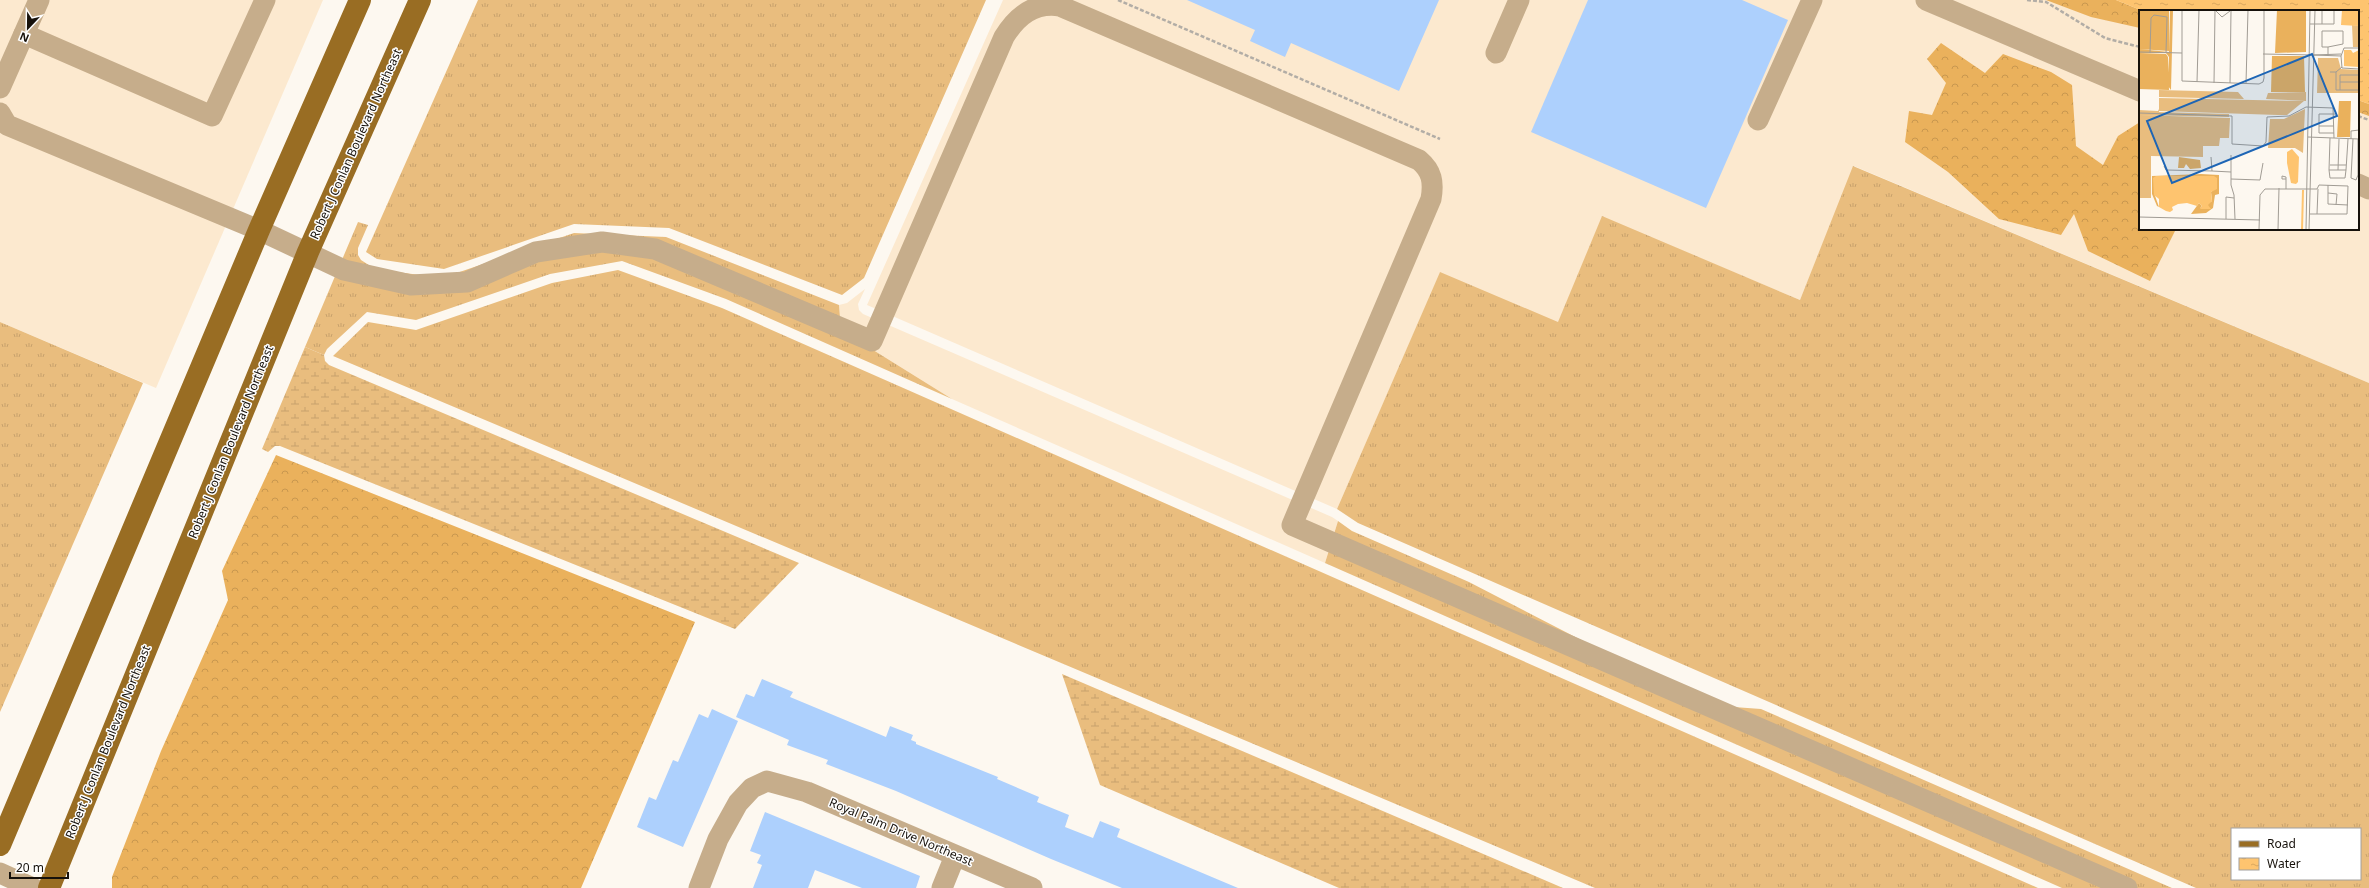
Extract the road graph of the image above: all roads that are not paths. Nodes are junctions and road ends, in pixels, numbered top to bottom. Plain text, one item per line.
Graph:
1 (39, 0) edge
2 (265, 0) edge
3 (360, 0) edge
4 (420, 0) edge
5 (1519, 0) edge
6 (1812, 0) edge
7 (1926, 0) edge
8 (24, 34) junction
9 (1496, 53) dead end
10 (0, 88) edge
11 (2139, 91) edge
12 (0, 113) edge
13 (1758, 120) dead end
14 (2359, 184) edge
15 (2369, 189) edge
16 (259, 230) junction
17 (308, 252) junction
18 (0, 845) edge
19 (955, 856) junction
20 (0, 873) edge
21 (33, 888) edge
22 (49, 888) edge
23 (699, 888) edge
24 (942, 888) edge
25 (1032, 888) edge
26 (2126, 888) edge

1 - 8 street
2 - 8 street
3 - 16 main road
4 - 17 main road, Robert J Conlan Boulevard Northeast
5 - 9 street
6 - 13 street
7 - 11 street
8 - 10 street
12 - 16 street
14 - 15 street
16 - 17 street
16 - 18 main road
17 - 22 main road, Robert J Conlan Boulevard Northeast
17 - 26 street
19 - 23 street, Royal Palm Drive Northeast
19 - 24 street
19 - 25 street, Royal Palm Drive Northeast
20 - 21 street

